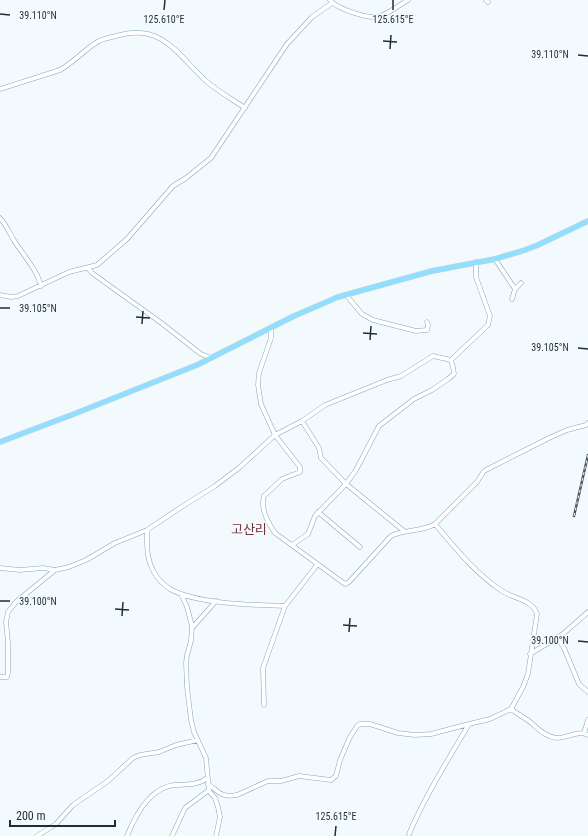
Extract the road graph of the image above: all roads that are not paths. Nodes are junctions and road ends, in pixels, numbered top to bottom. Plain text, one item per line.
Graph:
1 (408, 0) edge
2 (331, 1) edge
3 (0, 89) edge
4 (245, 108) junction
5 (0, 218) edge
6 (588, 221) edge
7 (495, 259) junction
8 (476, 262) junction
9 (88, 268) junction
10 (521, 283) dead end
11 (41, 286) junction
12 (515, 289) junction
13 (0, 295) edge
14 (346, 295) junction
15 (512, 299) dead end
16 (427, 322) dead end
17 (271, 328) junction
18 (211, 358) junction
19 (451, 360) junction
20 (302, 421) junction
21 (588, 423) edge
22 (275, 435) junction
23 (0, 442) edge
24 (346, 484) junction
25 (318, 512) junction
26 (435, 524) junction
27 (147, 530) junction
28 (404, 531) junction
29 (292, 545) junction
30 (360, 548) dead end
31 (317, 565) junction
32 (0, 568) edge
33 (55, 570) junction
34 (181, 594) junction
35 (216, 601) junction
36 (285, 606) junction
37 (588, 612) edge
38 (192, 628) junction
39 (557, 637) junction
40 (530, 654) junction
41 (0, 678) edge
42 (588, 692) edge
43 (264, 705) dead end
44 (511, 709) junction
45 (588, 720) edge
46 (469, 724) junction
47 (586, 734) edge
48 (198, 740) junction
49 (207, 778) junction
50 (208, 784) junction
51 (209, 790) junction
52 (409, 834) dead end
53 (37, 836) edge
54 (127, 836) edge
55 (172, 836) edge
56 (216, 836) edge

1 - 2 street
2 - 4 street
3 - 4 street
4 - 9 street
5 - 11 street
6 - 7 main road
7 - 8 main road
7 - 12 street
8 - 14 main road
8 - 19 street
9 - 11 street
9 - 18 street
10 - 12 street
11 - 13 street
12 - 15 street
14 - 16 street
14 - 17 main road
17 - 18 main road
17 - 22 street
18 - 23 main road
19 - 20 street
19 - 24 street
20 - 22 street
20 - 24 street
21 - 26 street
22 - 27 street
22 - 29 street
24 - 25 street
24 - 28 street
25 - 29 street
25 - 30 street
26 - 28 street
26 - 40 street
27 - 33 street
27 - 34 street
28 - 31 street
29 - 31 street
31 - 36 street
32 - 33 street
33 - 41 street
34 - 35 street
34 - 38 street
35 - 36 street
35 - 38 street
36 - 43 street
37 - 39 street
38 - 48 street
39 - 40 street
39 - 42 street
40 - 44 street
44 - 46 street
44 - 47 street
45 - 47 street
46 - 50 street
46 - 52 street
48 - 49 street
48 - 53 street
49 - 50 street
49 - 54 street
50 - 51 street
51 - 55 street
51 - 56 street

